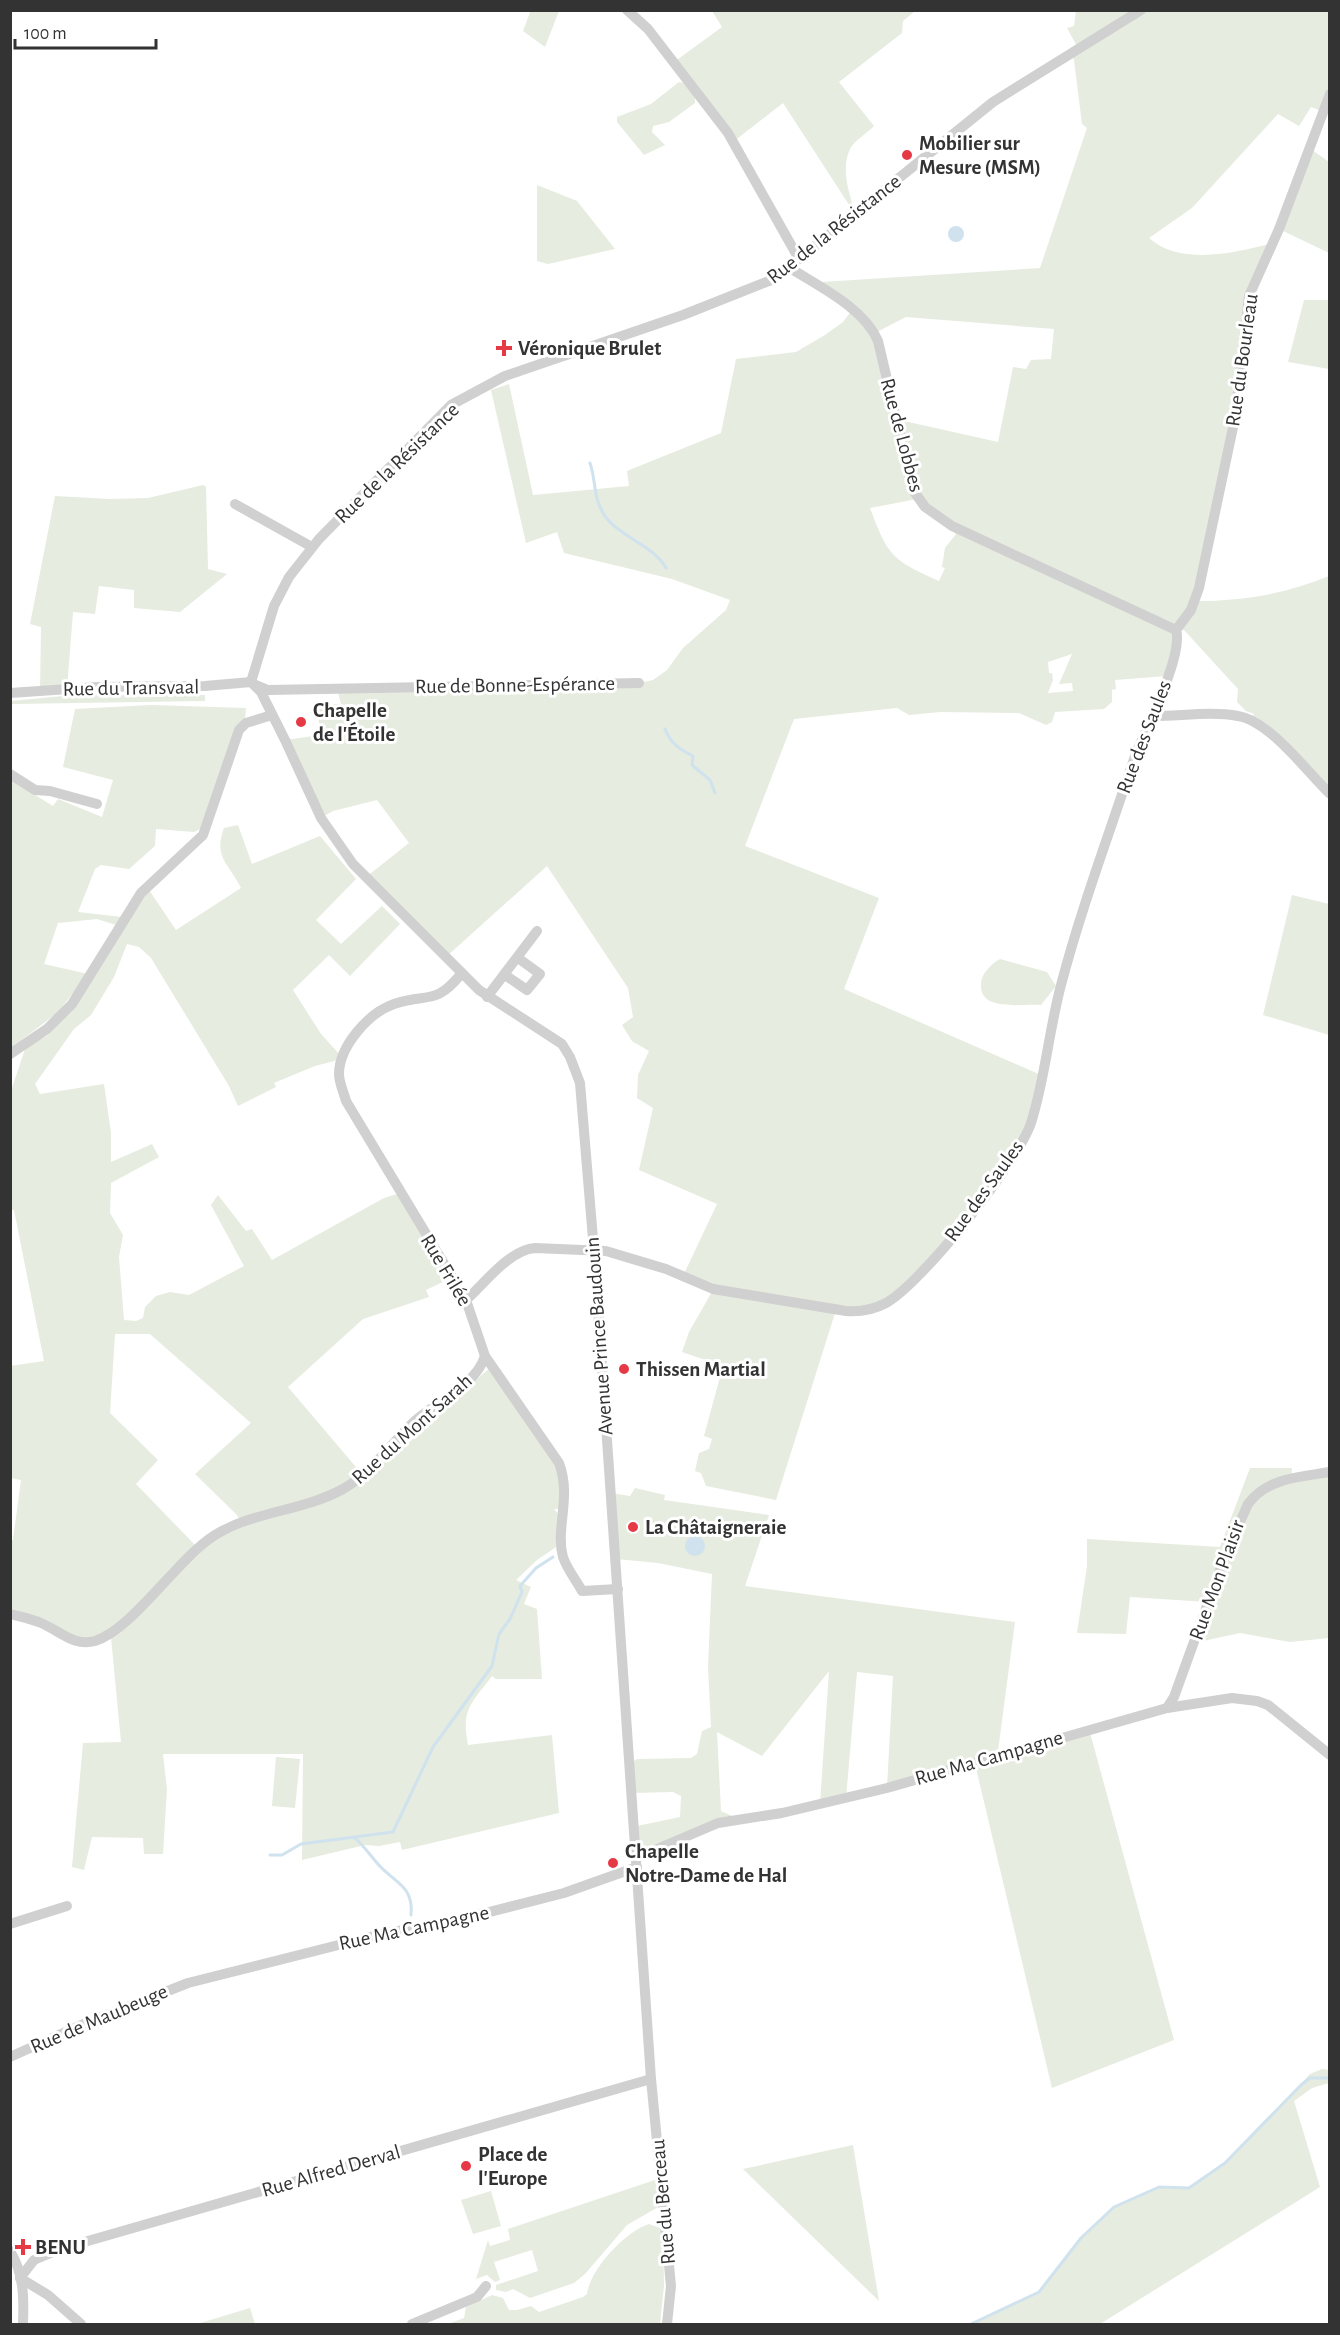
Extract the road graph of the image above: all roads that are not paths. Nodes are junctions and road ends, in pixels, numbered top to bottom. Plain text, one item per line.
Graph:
1 (627, 10) edge
2 (1141, 10) edge
3 (1329, 94) edge
4 (799, 259) junction
5 (790, 268) junction
6 (235, 504) dead end
7 (312, 547) junction
8 (1176, 630) junction
9 (251, 681) junction
10 (639, 682) dead end
11 (10, 693) edge
12 (272, 715) junction
13 (1154, 716) junction
14 (10, 774) edge
15 (1329, 794) edge
16 (97, 804) dead end
17 (537, 931) dead end
18 (518, 958) junction
19 (462, 973) junction
20 (505, 975) junction
21 (487, 997) junction
22 (10, 1054) edge
23 (594, 1251) junction
24 (466, 1300) junction
25 (485, 1356) junction
26 (1329, 1472) edge
27 (618, 1588) junction
28 (10, 1614) edge
29 (1167, 1708) junction
30 (1329, 1755) edge
31 (637, 1863) junction
32 (67, 1906) dead end
33 (10, 1924) edge
34 (188, 1983) joint
35 (10, 2057) edge
36 (651, 2079) junction
37 (10, 2251) edge
38 (15, 2279) edge
39 (486, 2286) dead end
40 (23, 2325) edge
41 (81, 2325) edge
42 (412, 2325) edge
43 (667, 2325) edge

1 - 4 street
2 - 4 street, Rue de la Résistance
3 - 8 street, Rue du Bourleau
4 - 5 street, Rue de la Résistance
5 - 7 street, Rue de la Résistance
5 - 8 street, Rue de Lobbes
6 - 7 street
7 - 9 street, Rue de la Résistance
8 - 13 street, Rue des Saules
9 - 10 street, Rue de Bonne-Espérance
9 - 11 street, Rue du Transvaal
9 - 12 street, Avenue Prince Baudouin
12 - 19 street, Avenue Prince Baudouin
12 - 22 street
13 - 15 street
13 - 23 street, Rue des Saules
14 - 16 street
17 - 18 street
18 - 20 street
18 - 20 street
19 - 21 street, Avenue Prince Baudouin
19 - 24 street, Rue Frilée
20 - 21 street
21 - 23 street, Avenue Prince Baudouin
23 - 24 street, Rue des Saules
23 - 27 street, Avenue Prince Baudouin
24 - 25 street, Rue Frilée
25 - 27 street, Rue Frilée
25 - 28 street, Rue du Mont Sarah
26 - 29 street, Rue Mon Plaisir
27 - 31 street, Avenue Prince Baudouin
29 - 30 street, Rue Ma Campagne
29 - 31 street, Rue Ma Campagne
31 - 34 street, Rue Ma Campagne
31 - 36 street, Avenue Prince Baudouin
32 - 33 street
34 - 35 street, Rue de Maubeuge
36 - 38 street, Rue Alfred Derval
36 - 43 street, Rue du Berceau
37 - 38 street
38 - 40 street
38 - 41 street
39 - 42 street

